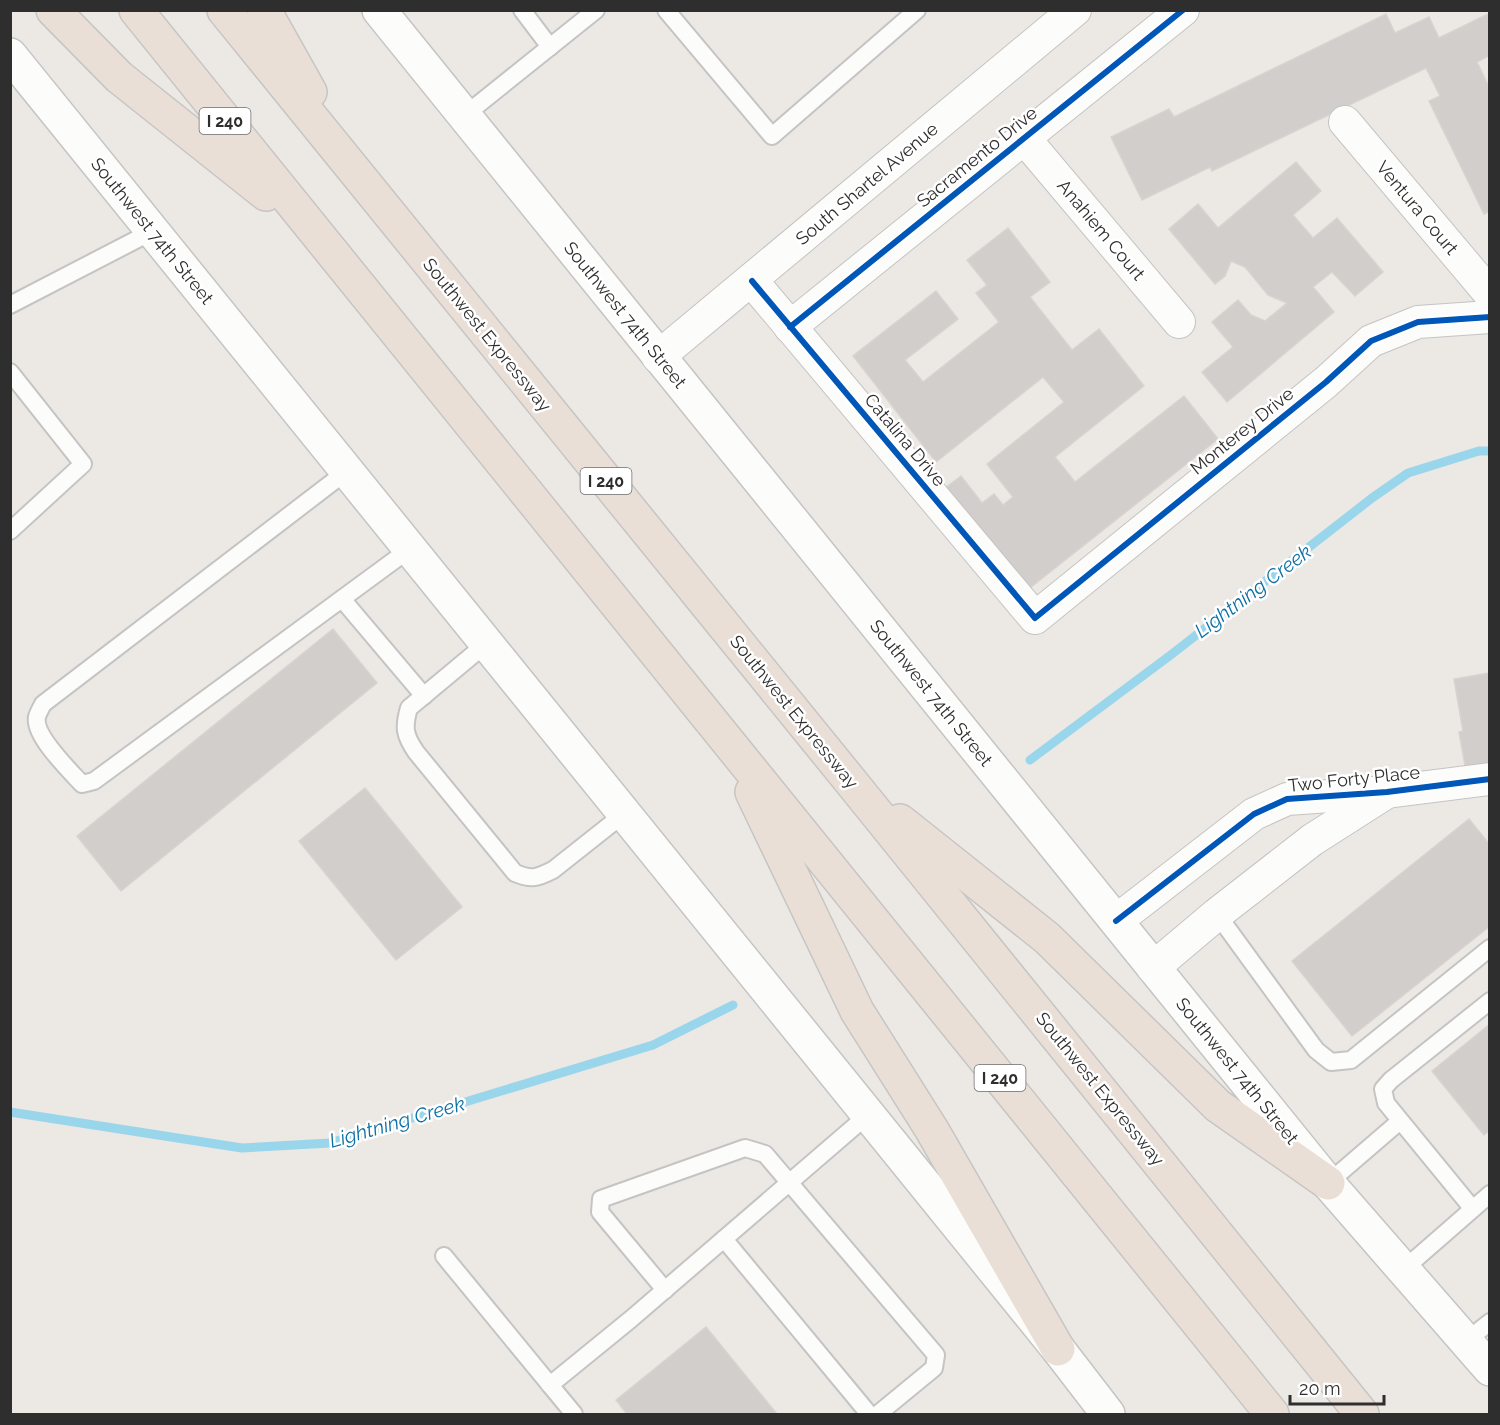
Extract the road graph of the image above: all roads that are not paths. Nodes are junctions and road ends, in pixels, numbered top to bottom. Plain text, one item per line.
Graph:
1 (53, 10) edge
2 (136, 10) edge
3 (224, 10) edge
4 (264, 10) edge
5 (379, 10) edge
6 (522, 10) edge
7 (596, 10) edge
8 (666, 10) edge
9 (917, 10) edge
10 (1075, 10) edge
11 (1183, 10) edge
12 (550, 47) junction
13 (16, 74) edge
14 (465, 115) junction
15 (1345, 122) dead end
16 (1024, 138) junction
17 (360, 180) junction
18 (153, 231) junction
19 (315, 232) junction
20 (752, 281) junction
21 (1490, 294) edge
22 (10, 305) edge
23 (1490, 317) edge
24 (1179, 322) dead end
25 (790, 327) junction
26 (658, 357) junction
27 (10, 372) edge
28 (347, 471) junction
29 (10, 531) edge
30 (411, 548) junction
31 (342, 599) junction
32 (1035, 618) joint
33 (487, 643) junction
34 (424, 696) junction
35 (727, 742) junction
36 (1490, 779) edge
37 (852, 783) junction
38 (1387, 792) junction
39 (625, 813) junction
40 (1216, 914) junction
41 (1116, 921) junction
42 (1490, 948) edge
43 (1154, 968) junction
44 (1490, 1001) edge
45 (869, 1114) junction
46 (1400, 1121) junction
47 (789, 1182) junction
48 (1328, 1183) junction
49 (1490, 1194) edge
50 (1472, 1208) junction
51 (724, 1239) junction
52 (444, 1256) dead end
53 (1404, 1269) junction
54 (665, 1290) junction
55 (1477, 1332) edge
56 (1058, 1348) junction
57 (1490, 1369) edge
58 (550, 1385) junction
59 (574, 1414) edge
60 (869, 1414) edge
61 (878, 1414) edge
62 (1108, 1414) edge
63 (1272, 1414) edge
64 (1362, 1414) edge

1 - 19 highway
2 - 19 highway, I 240
3 - 17 highway, Southwest Expressway / I 240
4 - 17 highway
5 - 14 main road, Southwest 74th Street
6 - 12 lane
7 - 12 lane
8 - 9 lane
10 - 20 street, South Shartel Avenue
11 - 16 street, Sacramento Drive
12 - 14 lane
13 - 18 main road, Southwest 74th Street
14 - 26 main road, Southwest 74th Street
15 - 21 street, Ventura Court
16 - 24 street, Anahiem Court
16 - 25 street, Sacramento Drive
17 - 37 highway, Southwest Expressway / I 240
18 - 22 lane
18 - 28 main road, Southwest 74th Street
19 - 35 highway, I 240
20 - 25 street, Catalina Drive
20 - 26 street, South Shartel Avenue
23 - 32 street, Monterey Drive
25 - 32 street, Catalina Drive
26 - 41 main road, Southwest 74th Street
27 - 29 lane
28 - 30 main road, Southwest 74th Street
28 - 31 lane
30 - 31 lane
30 - 33 main road, Southwest 74th Street
31 - 34 lane
33 - 34 lane
33 - 39 main road, Southwest 74th Street
34 - 39 lane
35 - 56 highway
35 - 63 highway, I 240
36 - 38 street, Two Forty Place
37 - 48 highway
37 - 64 highway, Southwest Expressway / I 240
38 - 40 street, Two Forty Place
38 - 41 street, Two Forty Place
39 - 45 main road, Southwest 74th Street
40 - 42 lane
40 - 43 street, Two Forty Place
41 - 43 main road, Southwest 74th Street
43 - 48 main road, Southwest 74th Street
44 - 46 lane
45 - 47 lane
45 - 56 main road, Southwest 74th Street
46 - 48 lane
46 - 50 lane
47 - 51 lane
47 - 54 lane
47 - 61 lane
48 - 53 main road, Southwest 74th Street
49 - 50 lane
50 - 53 lane
51 - 54 lane
51 - 60 lane
52 - 58 lane
53 - 55 main road, Southwest 74th Street
54 - 58 lane
55 - 57 main road, Southwest 74th Street
56 - 62 main road, Southwest 74th Street
58 - 59 lane

